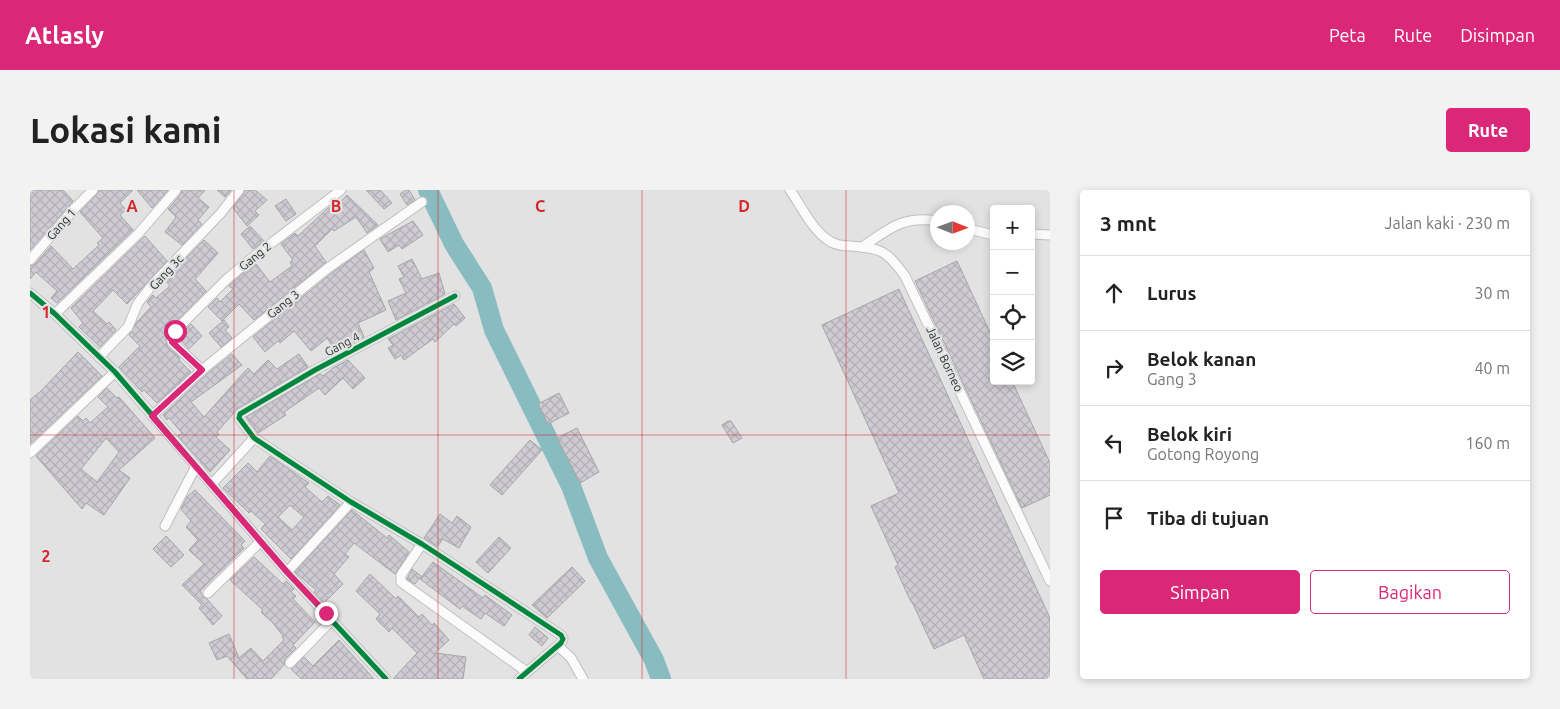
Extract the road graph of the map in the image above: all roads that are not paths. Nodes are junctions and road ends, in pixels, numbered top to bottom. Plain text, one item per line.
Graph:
1 (93, 190) edge
2 (176, 190) edge
3 (239, 190) edge
4 (341, 190) edge
5 (790, 190) edge
6 (422, 202) dead end
7 (930, 220) edge
8 (975, 231) edge
9 (1035, 234) edge
10 (990, 235) edge
11 (1050, 235) edge
12 (862, 247) junction
13 (30, 260) edge
14 (30, 293) edge
15 (455, 296) dead end
16 (55, 314) junction
17 (100, 357) junction
18 (202, 370) junction
19 (114, 372) junction
20 (152, 416) junction
21 (254, 438) junction
22 (30, 453) edge
23 (196, 466) junction
24 (212, 484) junction
25 (351, 502) junction
26 (165, 526) dead end
27 (261, 541) junction
28 (422, 544) junction
29 (287, 572) junction
30 (1050, 581) edge
31 (208, 592) dead end
32 (332, 620) junction
33 (558, 646) junction
34 (290, 662) dead end
35 (527, 672) junction
36 (386, 679) edge
37 (519, 679) edge
38 (583, 679) edge

1 - 13 street, Gang 1
2 - 16 street
3 - 17 street, Gang 3c
4 - 18 street, Gang 2
5 - 12 street, Jalan Borneo
6 - 18 street, Gang 3
7 - 12 street
8 - 10 street
9 - 11 street
12 - 30 street, Jalan Borneo
14 - 16 street
15 - 21 street, Gang 4
16 - 17 street
17 - 19 street
18 - 20 street, Gang 3
19 - 20 street
19 - 22 street
20 - 23 street
21 - 24 street
21 - 25 street
23 - 24 street
23 - 26 street
24 - 27 street
25 - 28 street
25 - 29 street
27 - 29 street
27 - 31 street
28 - 33 street
28 - 35 street
29 - 32 street
32 - 34 street
32 - 36 street
33 - 35 street
33 - 38 street
35 - 37 street

